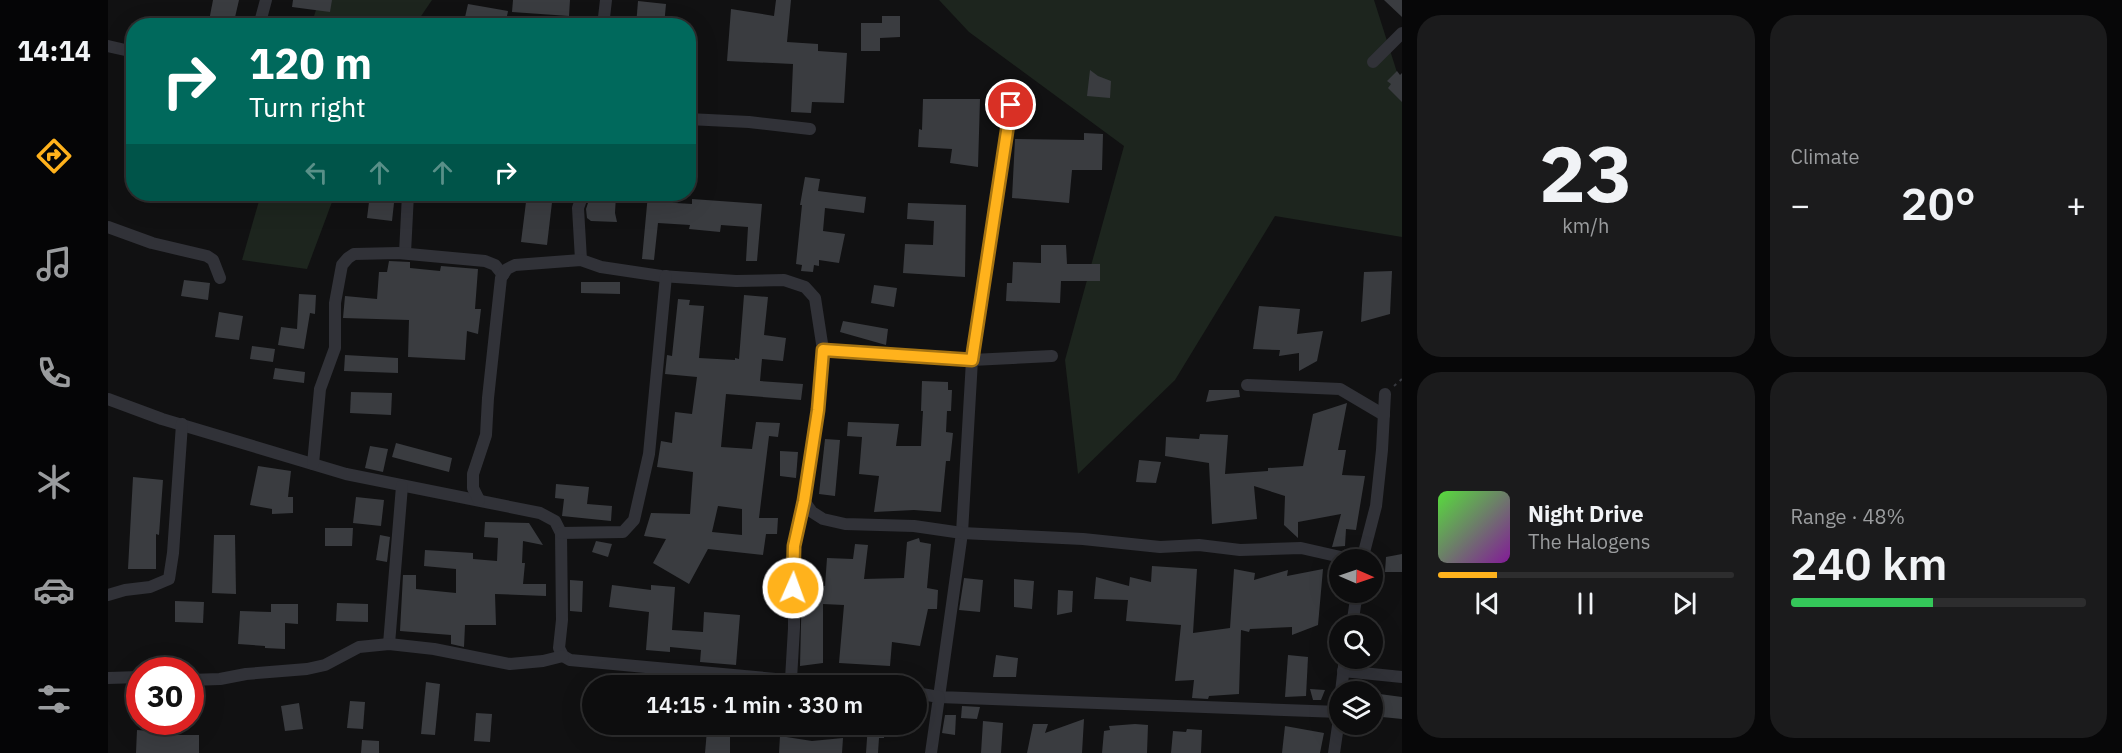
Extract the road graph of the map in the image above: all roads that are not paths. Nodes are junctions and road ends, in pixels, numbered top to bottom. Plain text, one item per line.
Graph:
1 (266, 0) edge
2 (606, 0) edge
3 (261, 18) edge
4 (604, 18) edge
5 (1402, 33) edge
6 (108, 46) edge
7 (126, 50) edge
8 (1373, 62) dead end
9 (1011, 105) dead end
10 (696, 119) edge
11 (810, 129) dead end
12 (408, 201) edge
13 (580, 201) edge
14 (108, 227) edge
15 (405, 253) junction
16 (581, 260) junction
17 (503, 275) junction
18 (666, 276) junction
19 (220, 278) dead end
20 (823, 350) junction
21 (1052, 356) dead end
22 (972, 360) junction
23 (1247, 385) dead end
24 (1385, 394) dead end
25 (108, 399) edge
26 (1384, 415) junction
27 (182, 424) junction
28 (313, 464) junction
29 (402, 486) junction
30 (479, 500) junction
31 (804, 501) junction
32 (561, 533) junction
33 (962, 533) junction
34 (1365, 549) edge
35 (1329, 554) edge
36 (108, 595) edge
37 (388, 644) junction
38 (563, 656) junction
39 (1363, 669) edge
40 (744, 675) edge
41 (791, 675) edge
42 (126, 677) edge
43 (1402, 677) edge
44 (108, 678) edge
45 (204, 680) edge
46 (927, 695) edge
47 (939, 697) junction
48 (1329, 712) edge
49 (1337, 735) edge
50 (931, 753) edge
51 (1334, 753) edge

1 - 3 street
2 - 4 street
5 - 8 street
6 - 7 street
9 - 22 street
10 - 11 street
12 - 15 street
13 - 16 street
14 - 19 street
15 - 17 street
15 - 28 street
16 - 17 street
16 - 18 street
17 - 30 street
18 - 20 street
18 - 32 street
20 - 22 street
20 - 31 street
21 - 22 street
22 - 33 street
23 - 26 street
24 - 26 street
25 - 27 street
26 - 34 street
27 - 28 street
27 - 36 street
28 - 29 street
29 - 30 street
29 - 37 street
30 - 32 street
31 - 33 street
31 - 41 street
32 - 38 street
33 - 35 street
33 - 47 street
37 - 38 street
37 - 45 street
38 - 40 street
39 - 43 street
42 - 44 street
46 - 47 street
47 - 48 street
47 - 50 street
49 - 51 street

